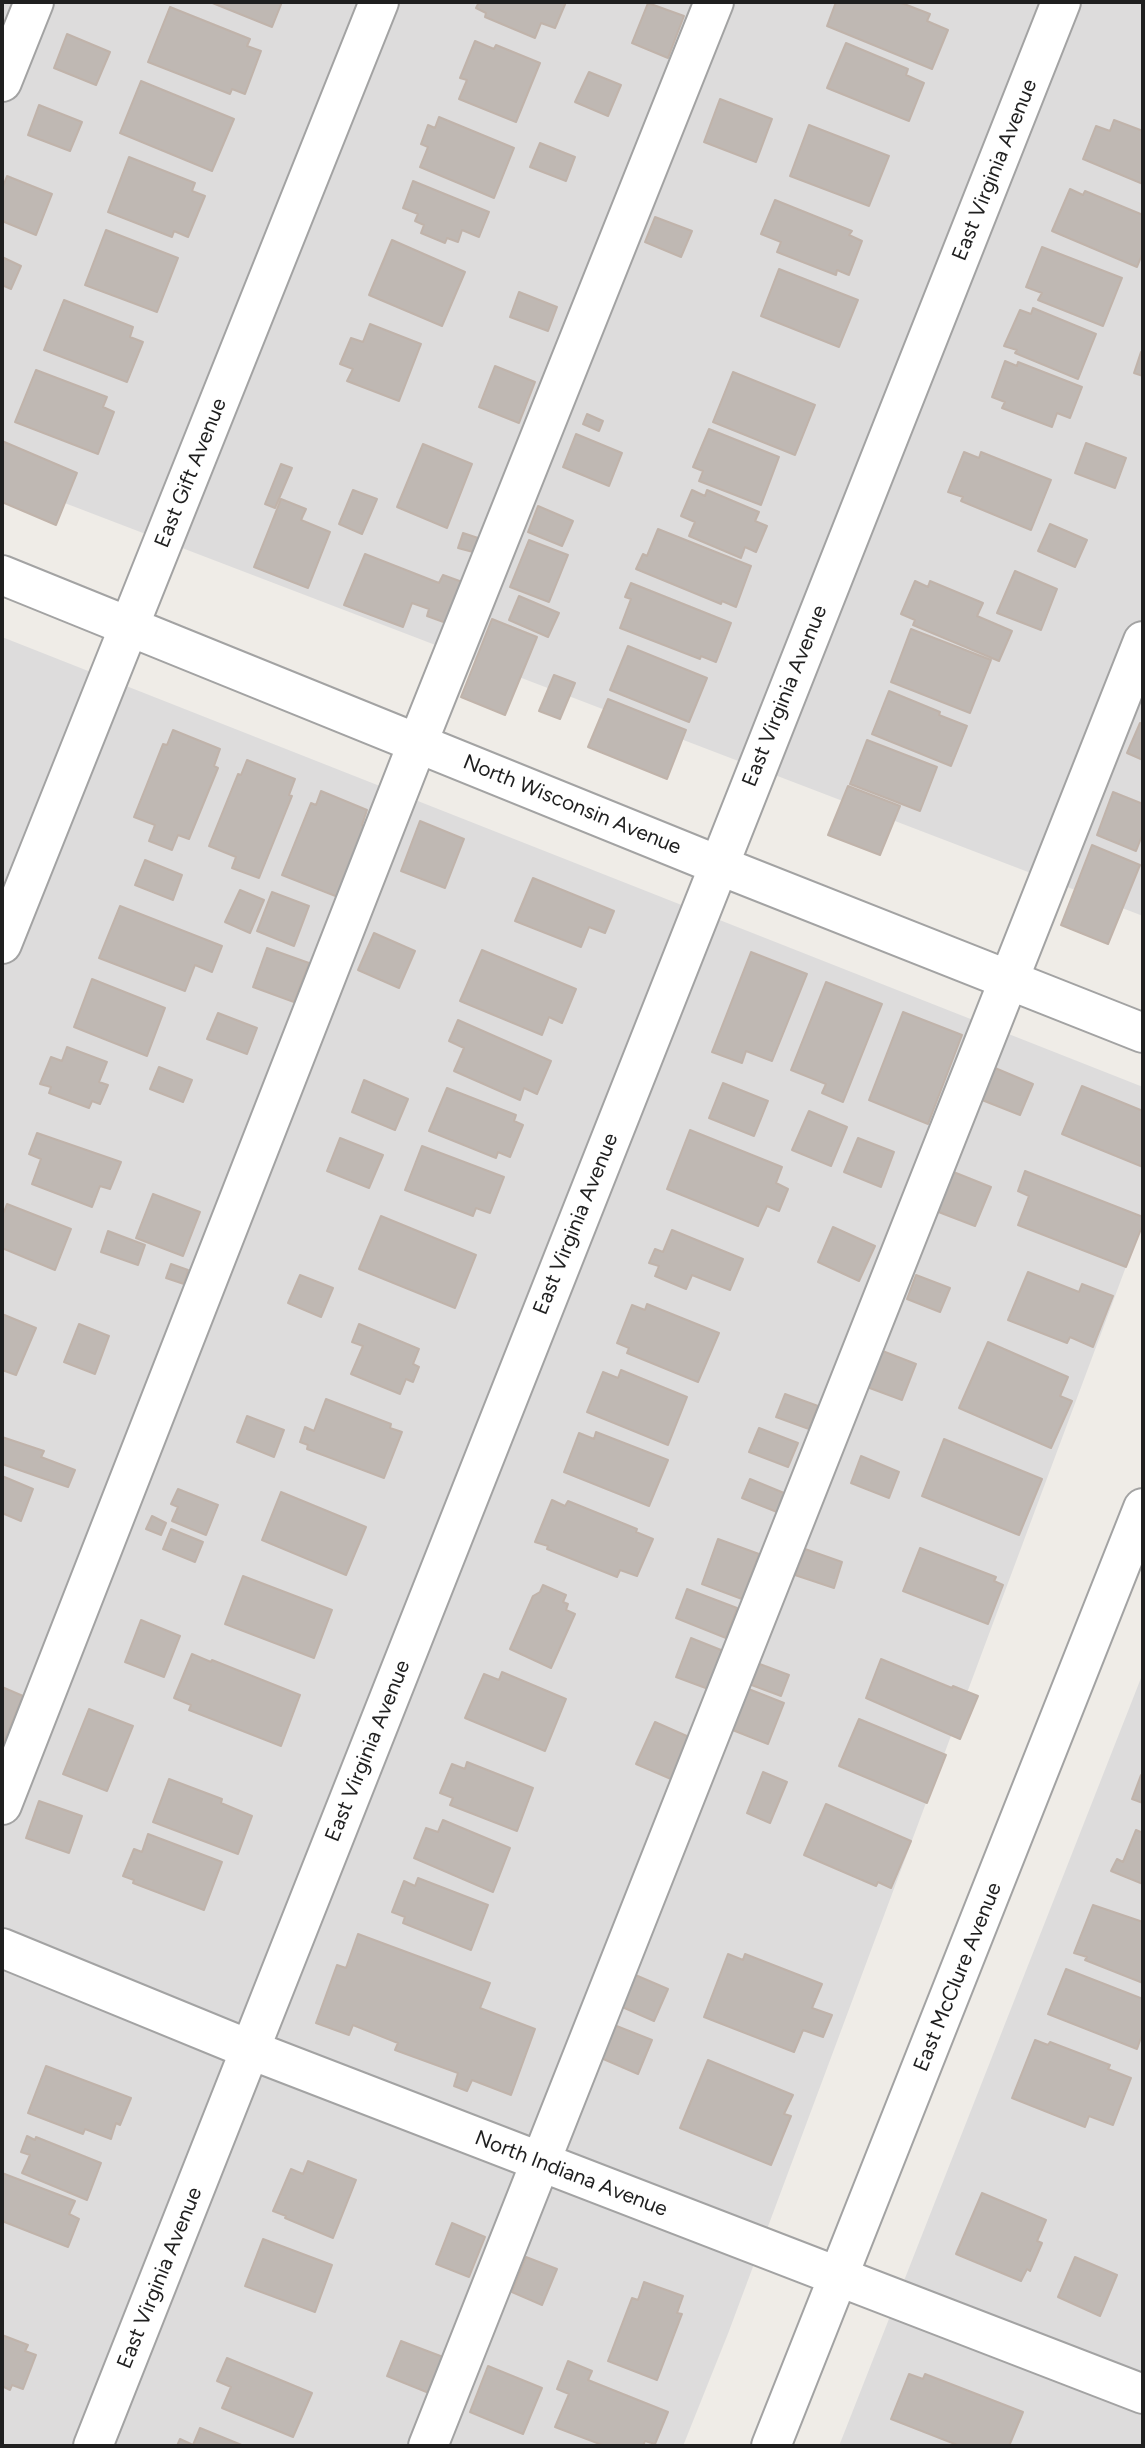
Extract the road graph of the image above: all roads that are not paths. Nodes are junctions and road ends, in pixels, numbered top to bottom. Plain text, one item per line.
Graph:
1 (34, 2) edge
2 (379, 2) edge
3 (714, 2) edge
4 (1062, 2) edge
5 (2, 82) edge
6 (2, 575) edge
7 (129, 626) junction
8 (1143, 641) edge
9 (418, 742) junction
10 (718, 864) junction
11 (2, 944) edge
12 (1009, 980) junction
13 (1143, 1033) edge
14 (1143, 1508) edge
15 (2, 1805) edge
16 (2, 1948) edge
17 (251, 2050) junction
18 (541, 2163) junction
19 (839, 2278) junction
20 (1143, 2392) edge
21 (93, 2446) edge
22 (428, 2446) edge
23 (771, 2446) edge

1 - 5 street
2 - 7 street, East Gift Avenue
3 - 9 street
4 - 10 street, East Virginia Avenue
6 - 7 street, North Wisconsin Avenue
7 - 9 street, North Wisconsin Avenue
7 - 11 street, East Gift Avenue
8 - 12 street
9 - 10 street, North Wisconsin Avenue
9 - 15 street
10 - 12 street, North Wisconsin Avenue
10 - 17 street, East Virginia Avenue
12 - 13 street, North Wisconsin Avenue
12 - 18 street
14 - 19 street, East McClure Avenue
16 - 17 street, North Indiana Avenue
17 - 18 street, North Indiana Avenue
17 - 21 street, East Virginia Avenue
18 - 19 street, North Indiana Avenue
18 - 22 street
19 - 20 street, North Indiana Avenue
19 - 23 street, East McClure Avenue

